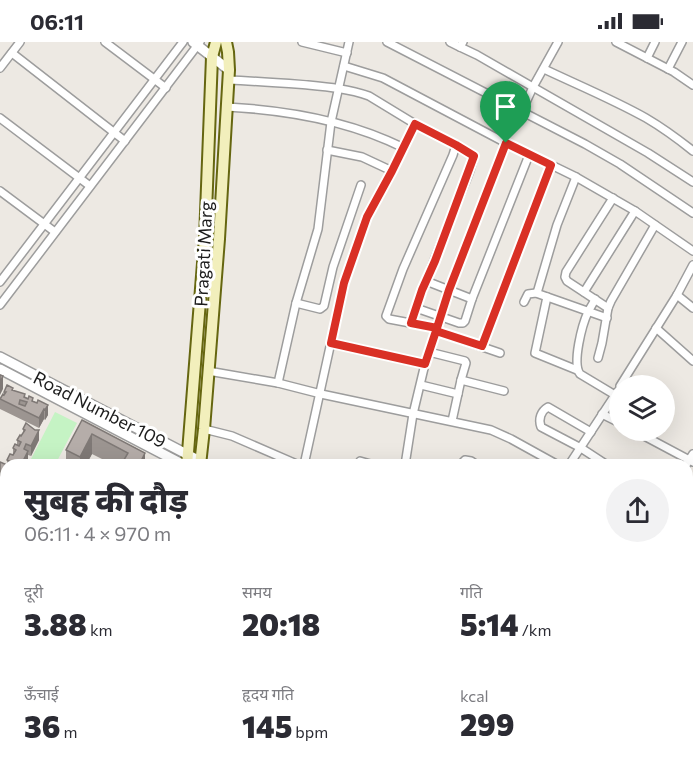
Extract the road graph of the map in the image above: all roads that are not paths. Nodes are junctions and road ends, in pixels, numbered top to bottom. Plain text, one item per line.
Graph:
1 (20, 42) edge
2 (105, 42) edge
3 (183, 42) edge
4 (302, 42) edge
5 (349, 42) edge
6 (387, 42) edge
7 (450, 42) edge
8 (558, 42) edge
9 (616, 42) edge
10 (656, 42) edge
11 (682, 42) edge
12 (197, 43) edge
13 (220, 44) edge
14 (625, 44) edge
15 (462, 45) edge
16 (12, 53) junction
17 (347, 53) junction
18 (212, 57) junction
19 (647, 58) junction
20 (344, 66) junction
21 (0, 68) edge
22 (544, 69) junction
23 (668, 69) junction
24 (228, 75) junction
25 (154, 79) junction
26 (692, 82) edge
27 (533, 87) junction
28 (165, 88) junction
29 (339, 88) junction
30 (227, 106) junction
31 (522, 111) junction
32 (0, 118) edge
33 (331, 122) junction
34 (415, 124) junction
35 (114, 132) junction
36 (125, 141) junction
37 (506, 143) junction
38 (456, 145) junction
39 (404, 147) junction
40 (327, 150) junction
41 (693, 151) edge
42 (529, 154) junction
43 (551, 165) junction
44 (392, 171) junction
45 (576, 177) junction
46 (79, 178) junction
47 (693, 182) edge
48 (361, 184) dead end
49 (90, 186) junction
50 (0, 191) edge
51 (613, 198) junction
52 (635, 211) junction
53 (693, 213) edge
54 (44, 224) junction
55 (655, 225) junction
56 (55, 232) junction
57 (693, 251) edge
58 (693, 266) edge
59 (1, 278) edge
60 (426, 281) junction
61 (15, 285) junction
62 (0, 289) edge
63 (449, 290) junction
64 (584, 292) junction
65 (537, 293) junction
66 (7, 295) junction
67 (677, 295) junction
68 (547, 297) junction
69 (472, 299) junction
70 (595, 299) junction
71 (524, 302) dead end
72 (296, 303) junction
73 (0, 305) edge
74 (416, 308) junction
75 (608, 308) junction
76 (693, 308) edge
77 (588, 312) junction
78 (441, 316) junction
79 (607, 318) junction
80 (411, 323) junction
81 (656, 328) junction
82 (436, 330) junction
83 (331, 343) junction
84 (482, 346) junction
85 (429, 352) junction
86 (500, 353) dead end
87 (0, 357) edge
88 (598, 358) dead end
89 (693, 361) edge
90 (425, 364) junction
91 (0, 369) edge
92 (577, 370) junction
93 (208, 371) junction
94 (627, 375) edge
95 (461, 380) junction
96 (278, 383) junction
97 (421, 385) junction
98 (504, 391) dead end
99 (609, 391) edge
100 (321, 394) junction
101 (458, 394) junction
102 (609, 404) edge
103 (413, 414) junction
104 (602, 414) junction
105 (609, 418) edge
106 (452, 421) junction
107 (204, 429) junction
108 (591, 432) junction
109 (653, 441) edge
110 (581, 448) junction
111 (180, 459) edge
112 (181, 459) edge
113 (186, 459) edge
114 (200, 459) edge
115 (285, 459) edge
116 (305, 459) edge
117 (406, 459) edge
118 (547, 459) edge
119 (573, 459) edge
120 (598, 459) edge
121 (686, 459) edge

1 - 16 street
2 - 25 street
3 - 25 street
4 - 17 street
5 - 17 street
6 - 31 street
7 - 15 street
8 - 22 street
9 - 14 street
10 - 19 street
11 - 23 street
12 - 18 street
12 - 28 street
13 - 18 main road, Pragati Marg
13 - 24 main road, Pragati Marg
14 - 19 street
15 - 27 street
16 - 21 street
16 - 35 street
17 - 20 street
18 - 24 street
18 - 113 main road, Pragati Marg
19 - 23 street
20 - 29 street
20 - 37 street
22 - 27 street
22 - 41 street
23 - 26 street
24 - 29 street
24 - 30 main road, Pragati Marg
25 - 28 street
25 - 35 street
27 - 31 street
27 - 47 street
28 - 36 street
29 - 33 street
29 - 34 street
30 - 33 street
30 - 93 main road, Pragati Marg
31 - 53 street
32 - 46 street
33 - 39 street
33 - 40 street
34 - 38 street
34 - 39 street
35 - 36 street
35 - 46 street
36 - 49 street
37 - 42 street
37 - 63 street
38 - 60 street
38 - 80 street
39 - 44 street
40 - 44 street
40 - 72 street
42 - 43 street
42 - 69 street
43 - 45 street
43 - 84 street
44 - 83 street
45 - 51 street
45 - 65 street
46 - 49 street
46 - 54 street
48 - 72 street
49 - 56 street
50 - 54 street
51 - 52 street
51 - 64 street
52 - 55 street
52 - 64 street
54 - 56 street
54 - 59 street
55 - 57 street
55 - 75 street
56 - 61 street
58 - 67 street
59 - 61 street
60 - 63 street
60 - 74 street
61 - 66 street
62 - 66 street
63 - 69 street
63 - 78 street
64 - 70 street
65 - 68 street
65 - 71 street
66 - 73 street
67 - 76 street
67 - 81 street
68 - 77 street
68 - 92 street
69 - 78 street
70 - 75 street
70 - 77 street
72 - 96 street
74 - 78 street
74 - 80 street
75 - 79 street
77 - 79 street
77 - 92 street
78 - 82 street
79 - 88 street
80 - 82 street
81 - 89 street
81 - 94 street
82 - 84 street
82 - 85 street
83 - 90 street
83 - 100 street
84 - 86 street
85 - 90 street
85 - 95 street
87 - 112 street, Road Number 109
90 - 97 street
91 - 111 street, Road Number 109
92 - 99 street
93 - 96 street
93 - 107 main road, Pragati Marg
95 - 98 street
95 - 101 street
96 - 100 street
97 - 101 street
97 - 103 street
100 - 103 street
100 - 116 street
101 - 106 street
102 - 104 street
103 - 106 street
103 - 117 street
104 - 105 street
104 - 108 street
106 - 118 street
107 - 114 main road, Pragati Marg
107 - 115 street
108 - 110 street
108 - 110 street
109 - 121 street
110 - 119 street
110 - 120 street

